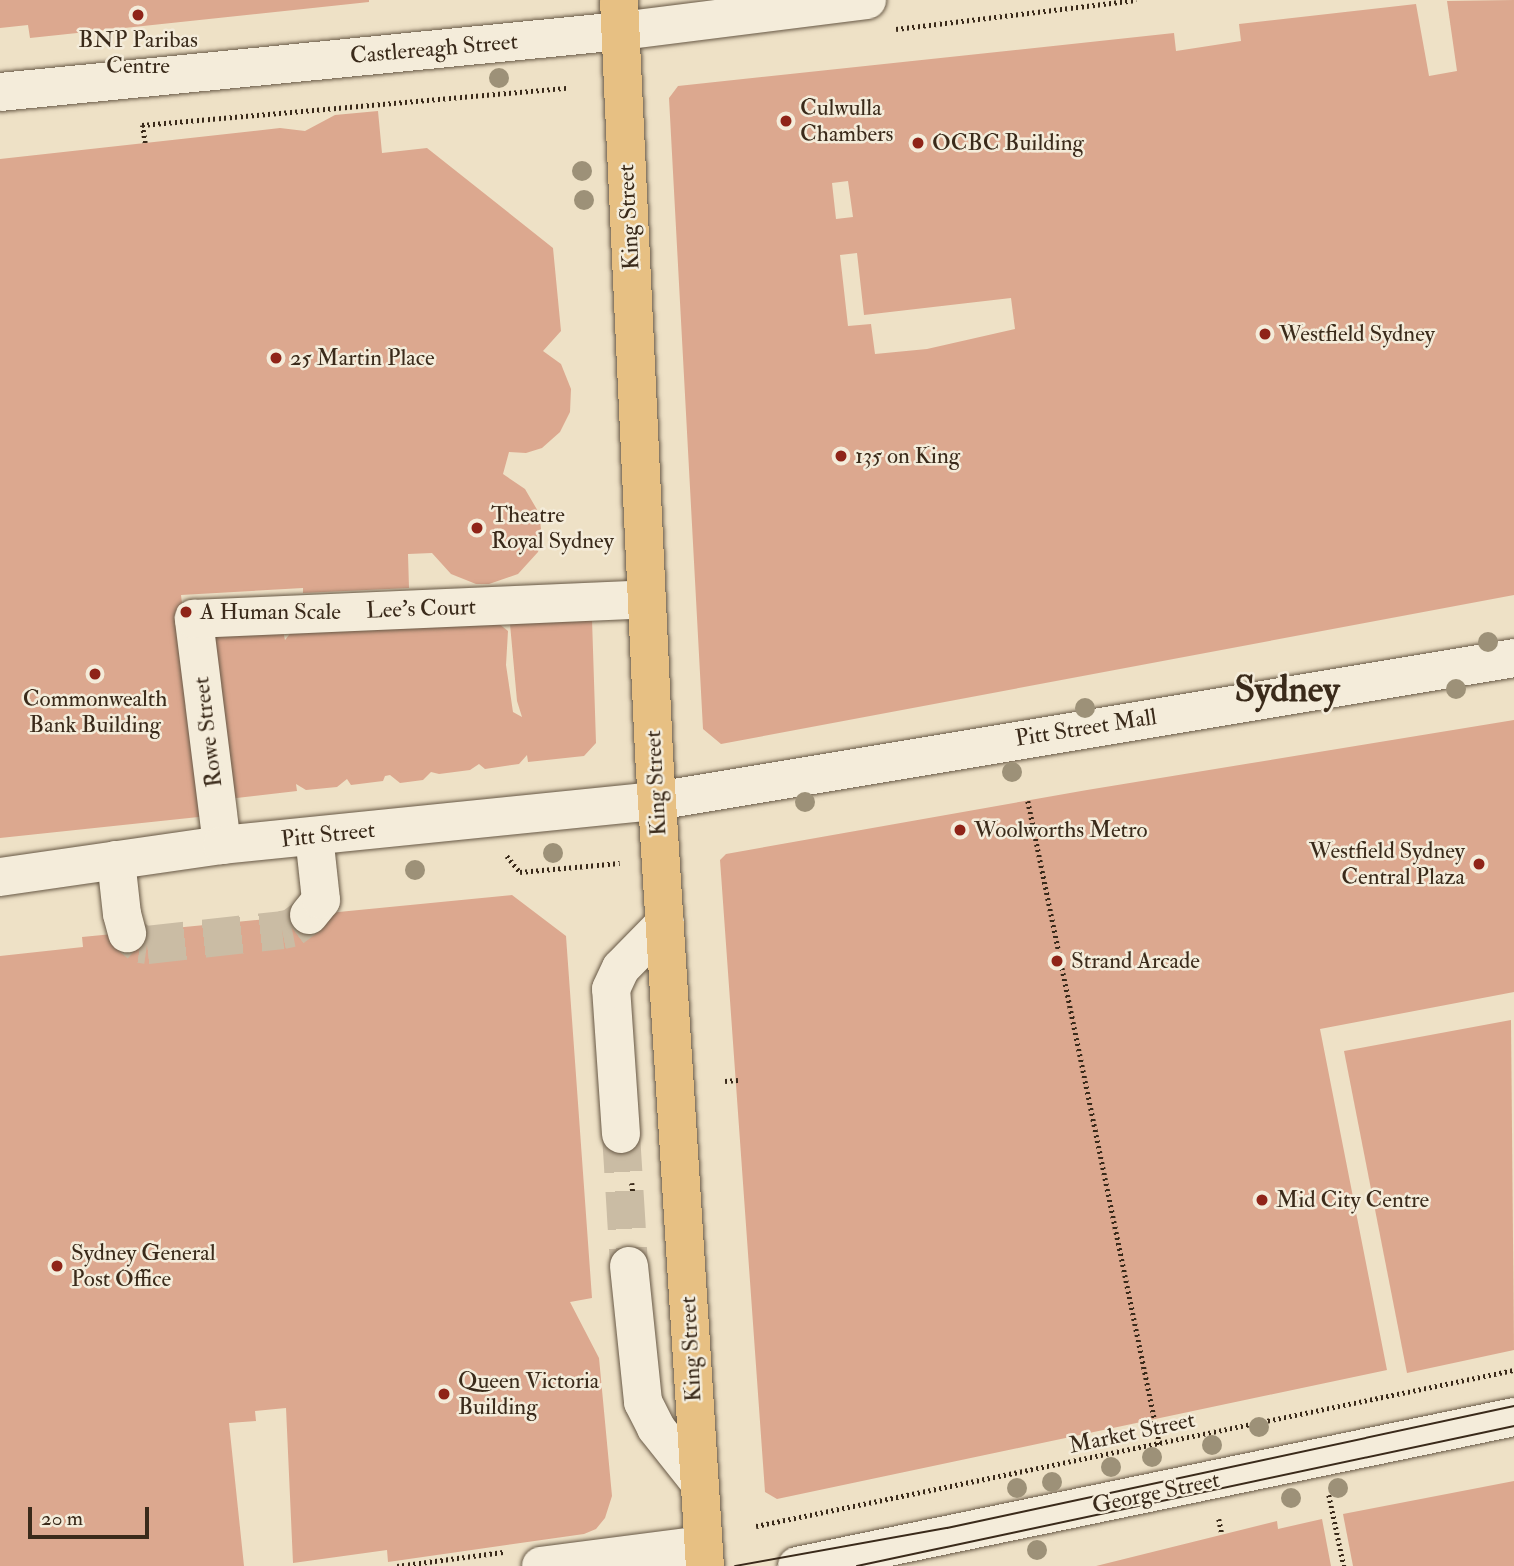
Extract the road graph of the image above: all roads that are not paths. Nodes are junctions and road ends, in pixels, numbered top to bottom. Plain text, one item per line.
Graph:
1 (867, 0) edge
2 (620, 15) edge
3 (0, 92) edge
4 (647, 599) junction
5 (194, 619) joint
6 (1514, 658) edge
7 (657, 801) junction
8 (314, 836) junction
9 (222, 845) junction
10 (116, 860) junction
11 (0, 877) edge
12 (309, 915) tunnel mouth
13 (665, 923) junction
14 (127, 933) dead end
15 (621, 1134) tunnel mouth
16 (629, 1266) tunnel mouth
17 (1514, 1416) edge
18 (699, 1482) junction
19 (704, 1556) edge
20 (541, 1566) edge
21 (797, 1566) edge

1 - 2 street, Castlereagh Street
2 - 3 street, Castlereagh Street
2 - 4 main road, King Street
4 - 5 street, Lee's Court
4 - 7 main road, King Street
5 - 9 street, Rowe Street
6 - 7 street, Pitt Street Mall
7 - 8 street, Pitt Street
7 - 13 main road, King Street
8 - 9 street, Pitt Street
8 - 12 street
9 - 10 street, Pitt Street
10 - 11 street, Pitt Street
10 - 14 street
13 - 15 street
13 - 18 main road, King Street
16 - 18 street
17 - 21 street, George Street
18 - 19 main road, King Street
19 - 20 street

